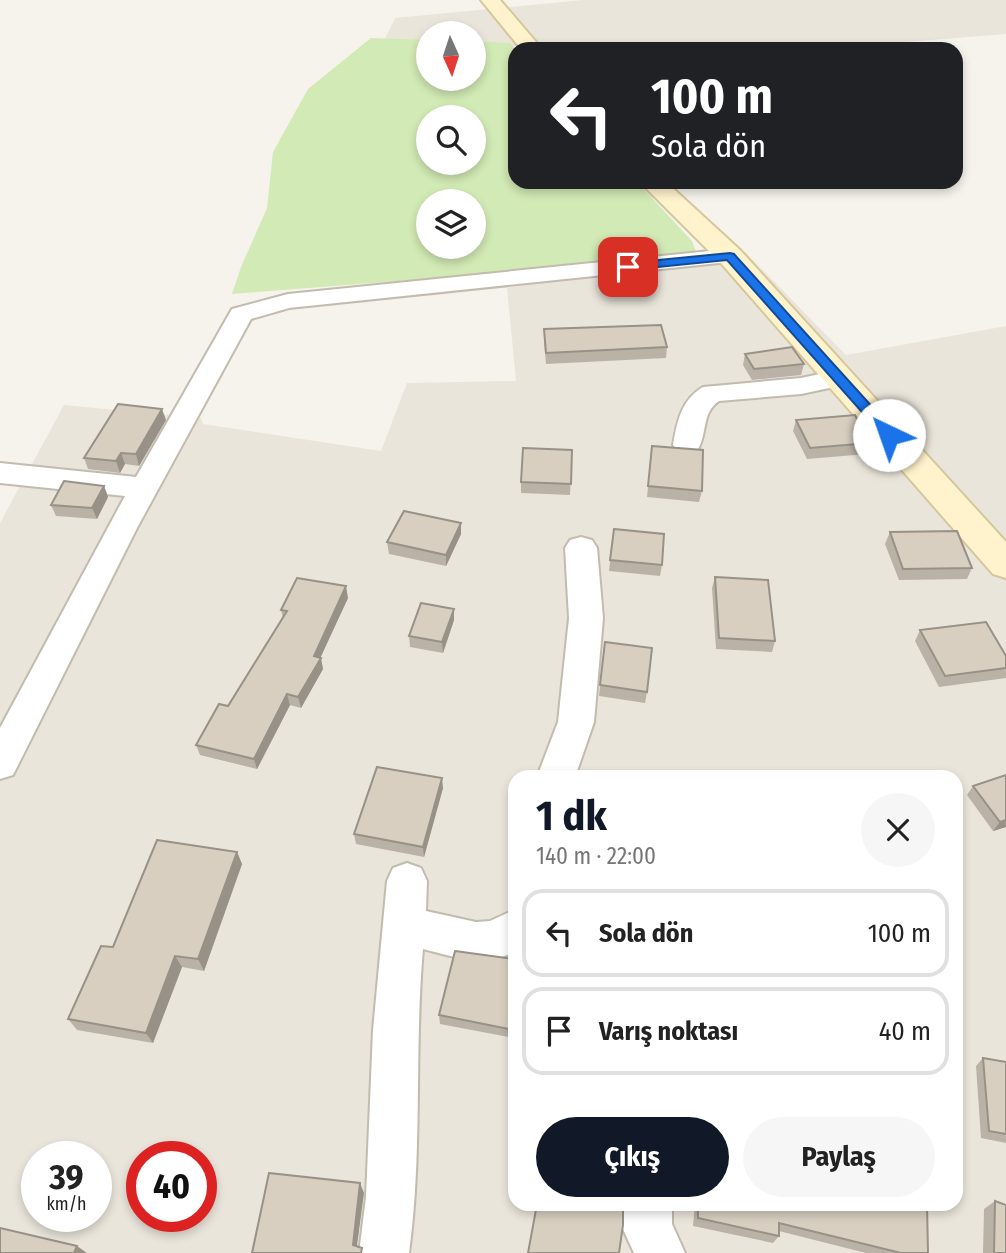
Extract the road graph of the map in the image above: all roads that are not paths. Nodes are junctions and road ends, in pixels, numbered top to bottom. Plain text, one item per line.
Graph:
1 (490, 0) edge
2 (526, 42) edge
3 (659, 189) edge
4 (730, 256) junction
5 (839, 379) junction
6 (687, 445) dead end
7 (0, 473) edge
8 (144, 488) junction
9 (582, 548) dead end
10 (1006, 565) edge
11 (0, 764) edge
12 (559, 770) edge
13 (407, 881) dead end
14 (407, 926) junction
15 (508, 933) edge
16 (648, 1211) edge
17 (384, 1253) edge
18 (660, 1253) edge

1 - 2 street
3 - 4 street
4 - 5 street
4 - 8 street
5 - 6 street
5 - 10 street
7 - 8 street
8 - 11 street
9 - 12 street
13 - 14 street
14 - 15 street
14 - 17 street
16 - 18 street

